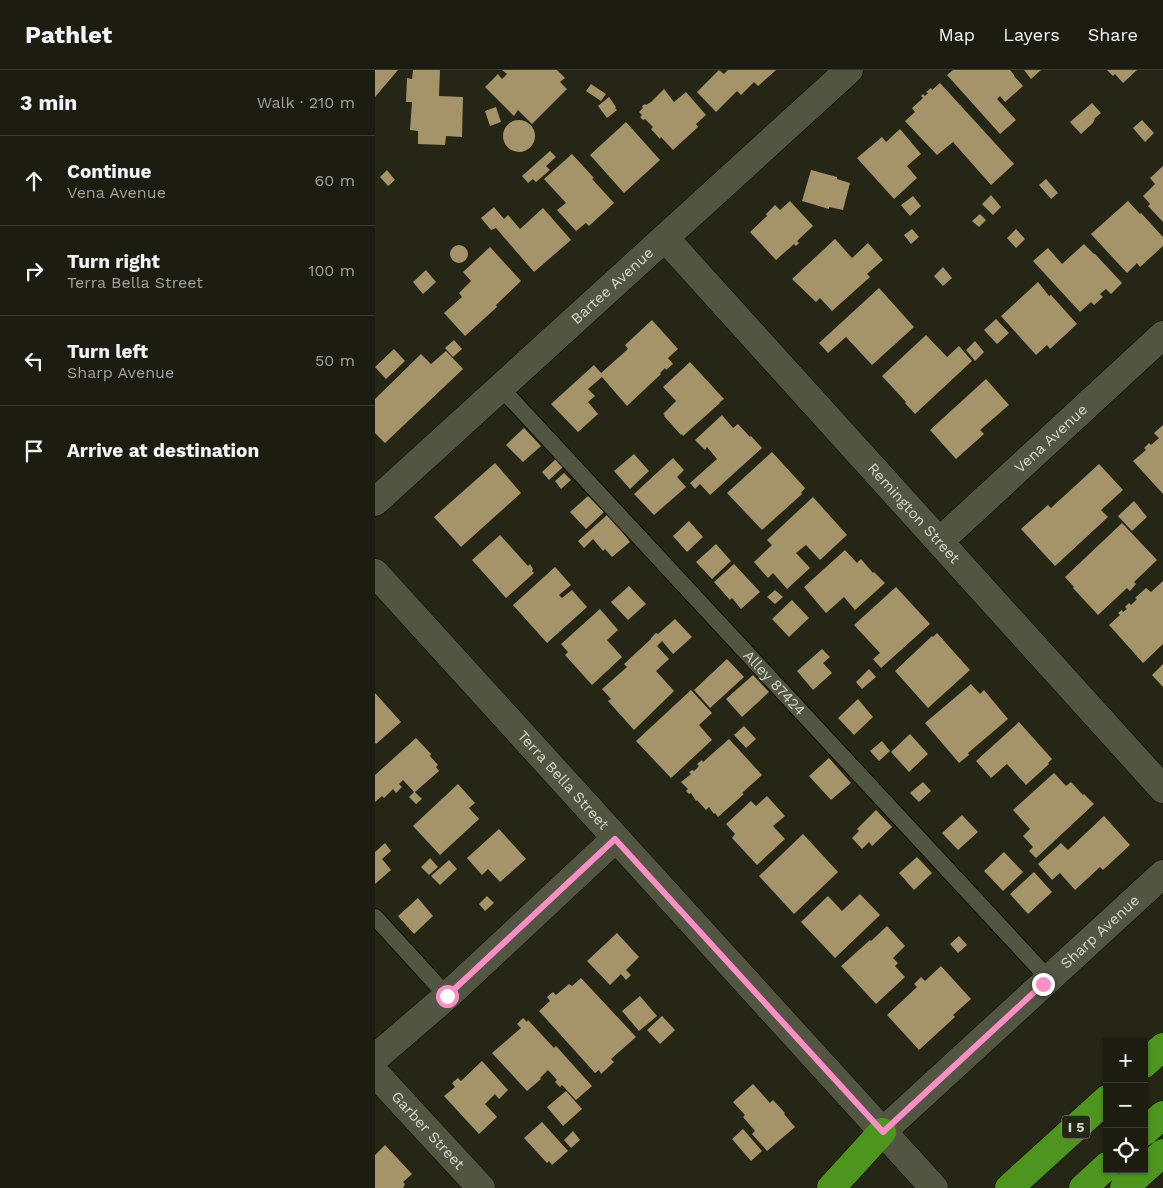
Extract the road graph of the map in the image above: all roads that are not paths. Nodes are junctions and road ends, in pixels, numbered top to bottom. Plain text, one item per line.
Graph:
1 (849, 70) edge
2 (665, 238) junction
3 (1163, 335) edge
4 (501, 388) junction
5 (375, 502) edge
6 (940, 541) junction
7 (375, 574) edge
8 (1163, 789) edge
9 (615, 839) junction
10 (1163, 874) edge
11 (375, 917) edge
12 (1049, 979) junction
13 (447, 996) junction
14 (1163, 1047) edge
15 (375, 1058) edge
16 (1148, 1060) edge
17 (375, 1072) edge
18 (1103, 1102) edge
19 (1163, 1115) edge
20 (1148, 1128) edge
21 (883, 1132) junction
22 (1163, 1153) edge
23 (1103, 1170) edge
24 (481, 1188) edge
25 (831, 1188) edge
26 (933, 1188) edge
27 (1009, 1188) edge
28 (1083, 1188) edge
29 (1124, 1188) edge

1 - 2 street, Bartee Avenue
2 - 4 street, Bartee Avenue
2 - 6 street, Remington Street
3 - 6 street, Vena Avenue
4 - 5 street, Bartee Avenue
4 - 12 lane, Alley 87424
6 - 8 street, Remington Street
7 - 9 street, Terra Bella Street
9 - 13 street
9 - 21 street, Terra Bella Street
10 - 12 street, Sharp Avenue
11 - 13 lane
12 - 21 street, Sharp Avenue
13 - 15 street
14 - 16 highway
17 - 24 street, Garber Street
18 - 27 highway, I 5
19 - 20 highway
21 - 25 highway
21 - 26 street, Terra Bella Street
22 - 29 highway
23 - 28 highway

